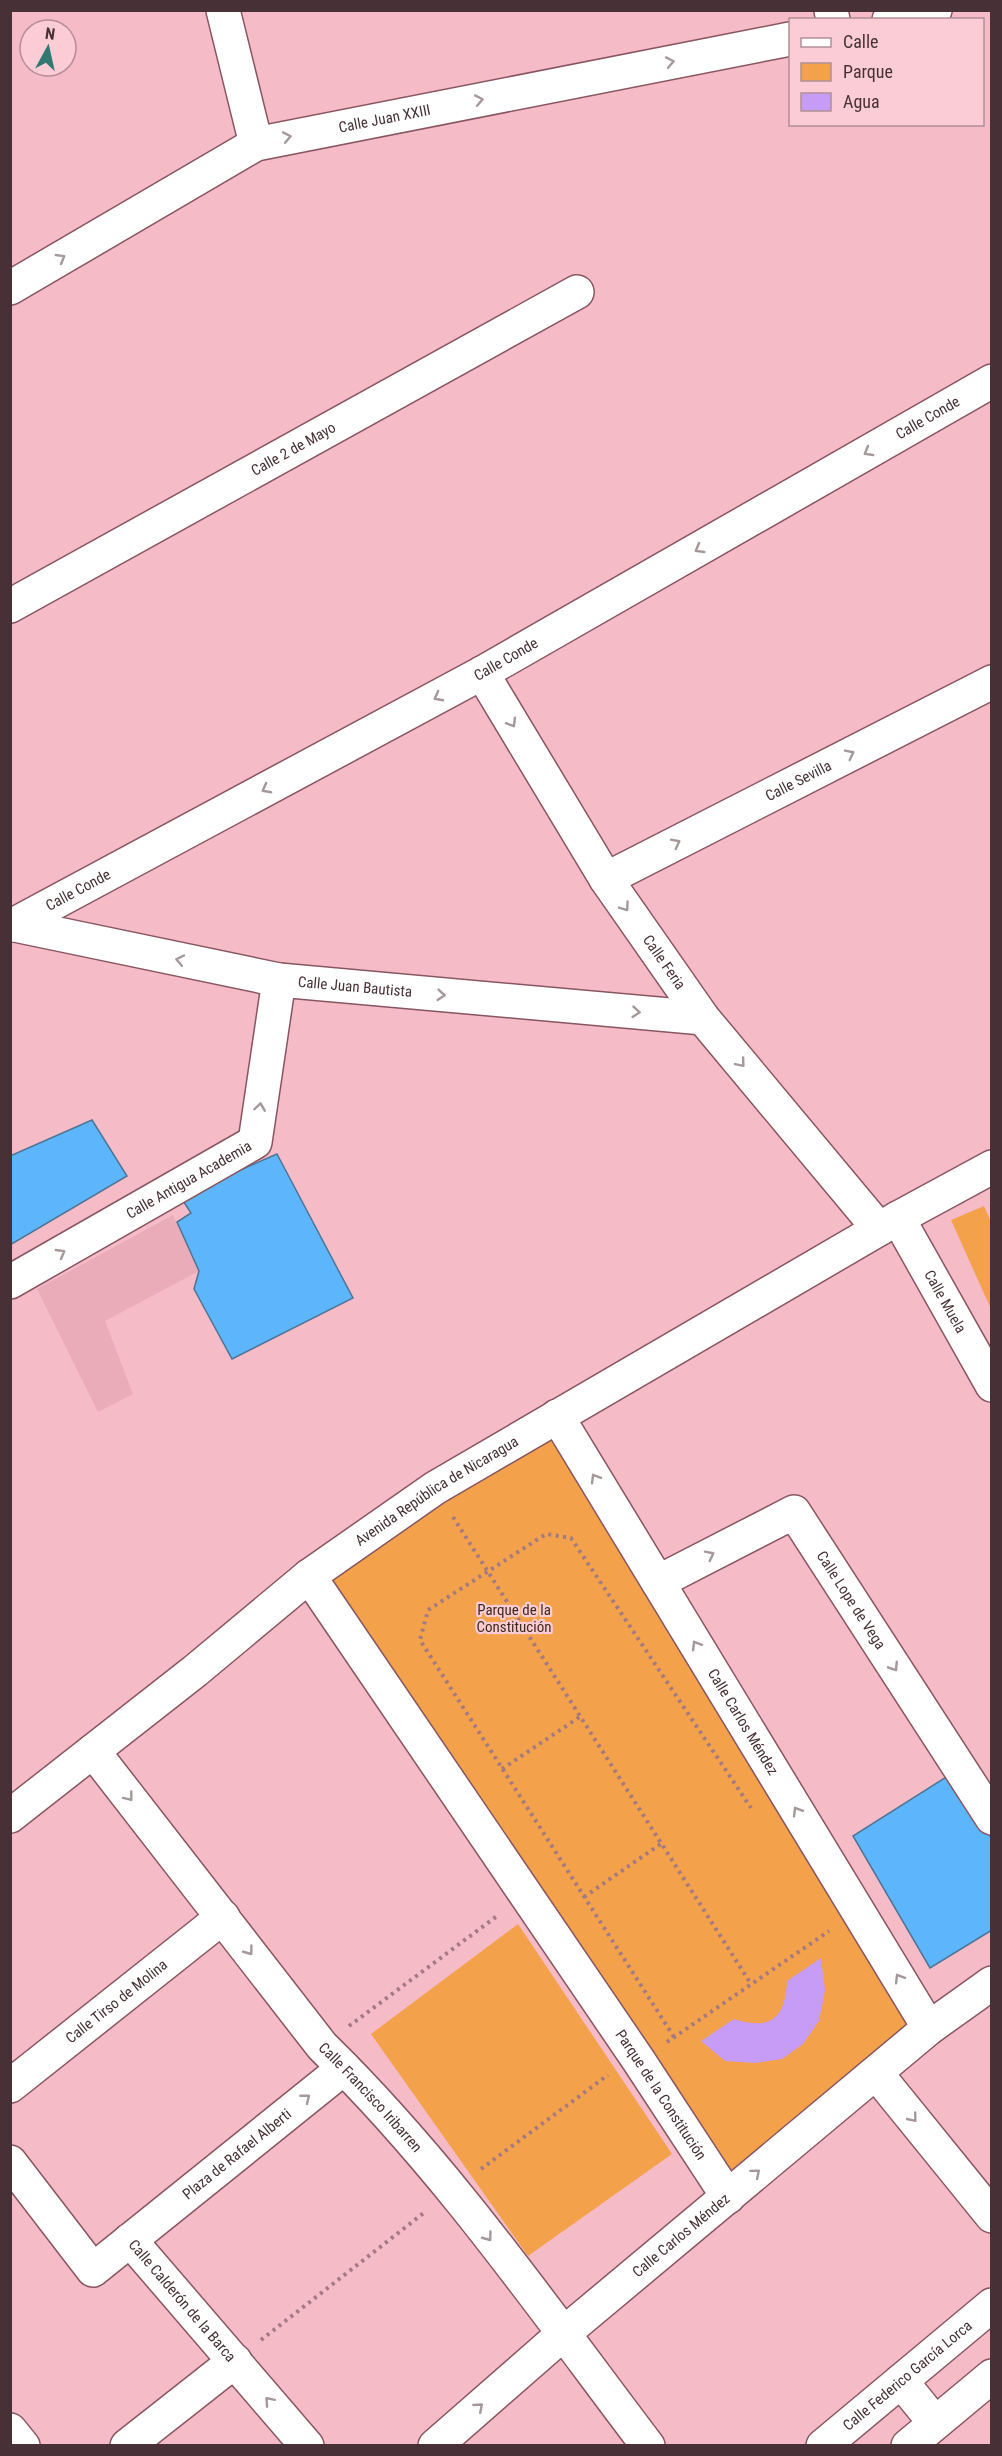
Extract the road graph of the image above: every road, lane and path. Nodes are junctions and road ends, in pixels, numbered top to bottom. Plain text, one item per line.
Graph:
1 (223, 10) edge
2 (935, 10) edge
3 (898, 18) edge
4 (789, 39) edge
5 (256, 144) junction
6 (10, 288) edge
7 (577, 292) dead end
8 (992, 381) edge
9 (10, 606) edge
10 (482, 673) junction
11 (992, 682) edge
12 (606, 879) junction
13 (12, 925) edge
14 (279, 980) junction
15 (703, 1018) junction
16 (992, 1167) edge
17 (889, 1223) junction
18 (10, 1282) edge
19 (992, 1385) edge
20 (557, 1416) junction
21 (435, 1488) junction
22 (488, 1570) junction
23 (309, 1576) junction
24 (658, 1582) junction
25 (581, 1716) junction
26 (93, 1751) junction
27 (502, 1769) junction
28 (753, 1812) dead end
29 (10, 1815) edge
30 (992, 1818) edge
31 (662, 1843) junction
32 (526, 1894) junction
33 (585, 1897) junction
34 (858, 1911) junction
35 (223, 1917) junction
36 (992, 1983) edge
37 (751, 1984) junction
38 (929, 2028) junction
39 (674, 2037) junction
40 (333, 2057) junction
41 (639, 2061) junction
42 (876, 2073) junction
43 (10, 2086) edge
44 (10, 2162) edge
45 (728, 2197) junction
46 (992, 2216) edge
47 (130, 2240) junction
48 (992, 2306) edge
49 (563, 2334) junction
50 (235, 2361) junction
51 (992, 2376) edge
52 (901, 2381) junction
53 (935, 2423) junction
54 (10, 2430) edge
55 (23, 2445) edge
56 (127, 2445) edge
57 (307, 2445) edge
58 (435, 2445) edge
59 (648, 2445) edge
60 (823, 2445) edge
61 (908, 2445) edge

1 - 5 street
2 - 3 street
5 -> 4 street, Calle Juan XXIII
6 -> 5 street, Calle Juan XXIII
7 - 9 street, Calle 2 de Mayo
8 -> 10 street, Calle Conde
10 -> 12 street, Calle Feria
10 -> 13 street, Calle Conde
12 -> 11 street, Calle Sevilla
12 -> 15 street, Calle Feria
14 -> 13 street, Calle Juan Bautista
14 -> 15 street, Calle Juan Bautista
18 -> 14 street, Calle Antigua Academia
15 -> 17 street, Calle Feria
16 - 17 street, Avenida República de Nicaragua
17 - 19 street, Calle Muela
17 - 20 street, Avenida República de Nicaragua
20 - 21 street, Avenida República de Nicaragua
24 -> 20 street, Calle Carlos Méndez
21 - 22 path
21 - 23 street, Avenida República de Nicaragua
22 - 25 path
22 - 27 path
22 - 28 path
23 - 26 street, Avenida República de Nicaragua
23 - 32 street, Parque de la Constitución
24 -> 30 street, Calle Lope de Vega
34 -> 24 street, Calle Carlos Méndez
25 - 27 path
25 - 31 path
26 - 29 street, Avenida República de Nicaragua
26 -> 35 street, Calle Francisco Iribarren
27 - 33 path
31 - 33 path
31 - 37 path
32 - 40 path
32 - 41 street, Parque de la Constitución
33 - 39 path
34 - 37 path
38 -> 34 street, Calle Carlos Méndez
35 -> 40 street, Calle Francisco Iribarren
35 - 43 street, Calle Tirso de Molina
36 - 38 street, Calle Carlos Méndez
37 - 39 path
38 - 42 street, Calle Carlos Méndez
39 - 41 path
47 -> 40 street, Plaza de Rafael Alberti
40 -> 49 street, Calle Francisco Iribarren
41 - 45 street, Parque de la Constitución
45 -> 42 street, Calle Carlos Méndez
42 -> 46 street
44 - 47 street, Calle Calderón de la Barca
45 - 49 street, Calle Carlos Méndez
47 - 50 street, Calle Calderón de la Barca
48 - 52 street, Calle Federico García Lorca
58 -> 49 street, Calle Carlos Méndez
49 - 59 street, Calle Francisco Iribarren
50 - 56 street
57 -> 50 street, Calle Calderón de la Barca
51 - 53 street
52 - 53 street
52 - 60 street, Calle Federico García Lorca
53 - 61 street
54 - 55 street

